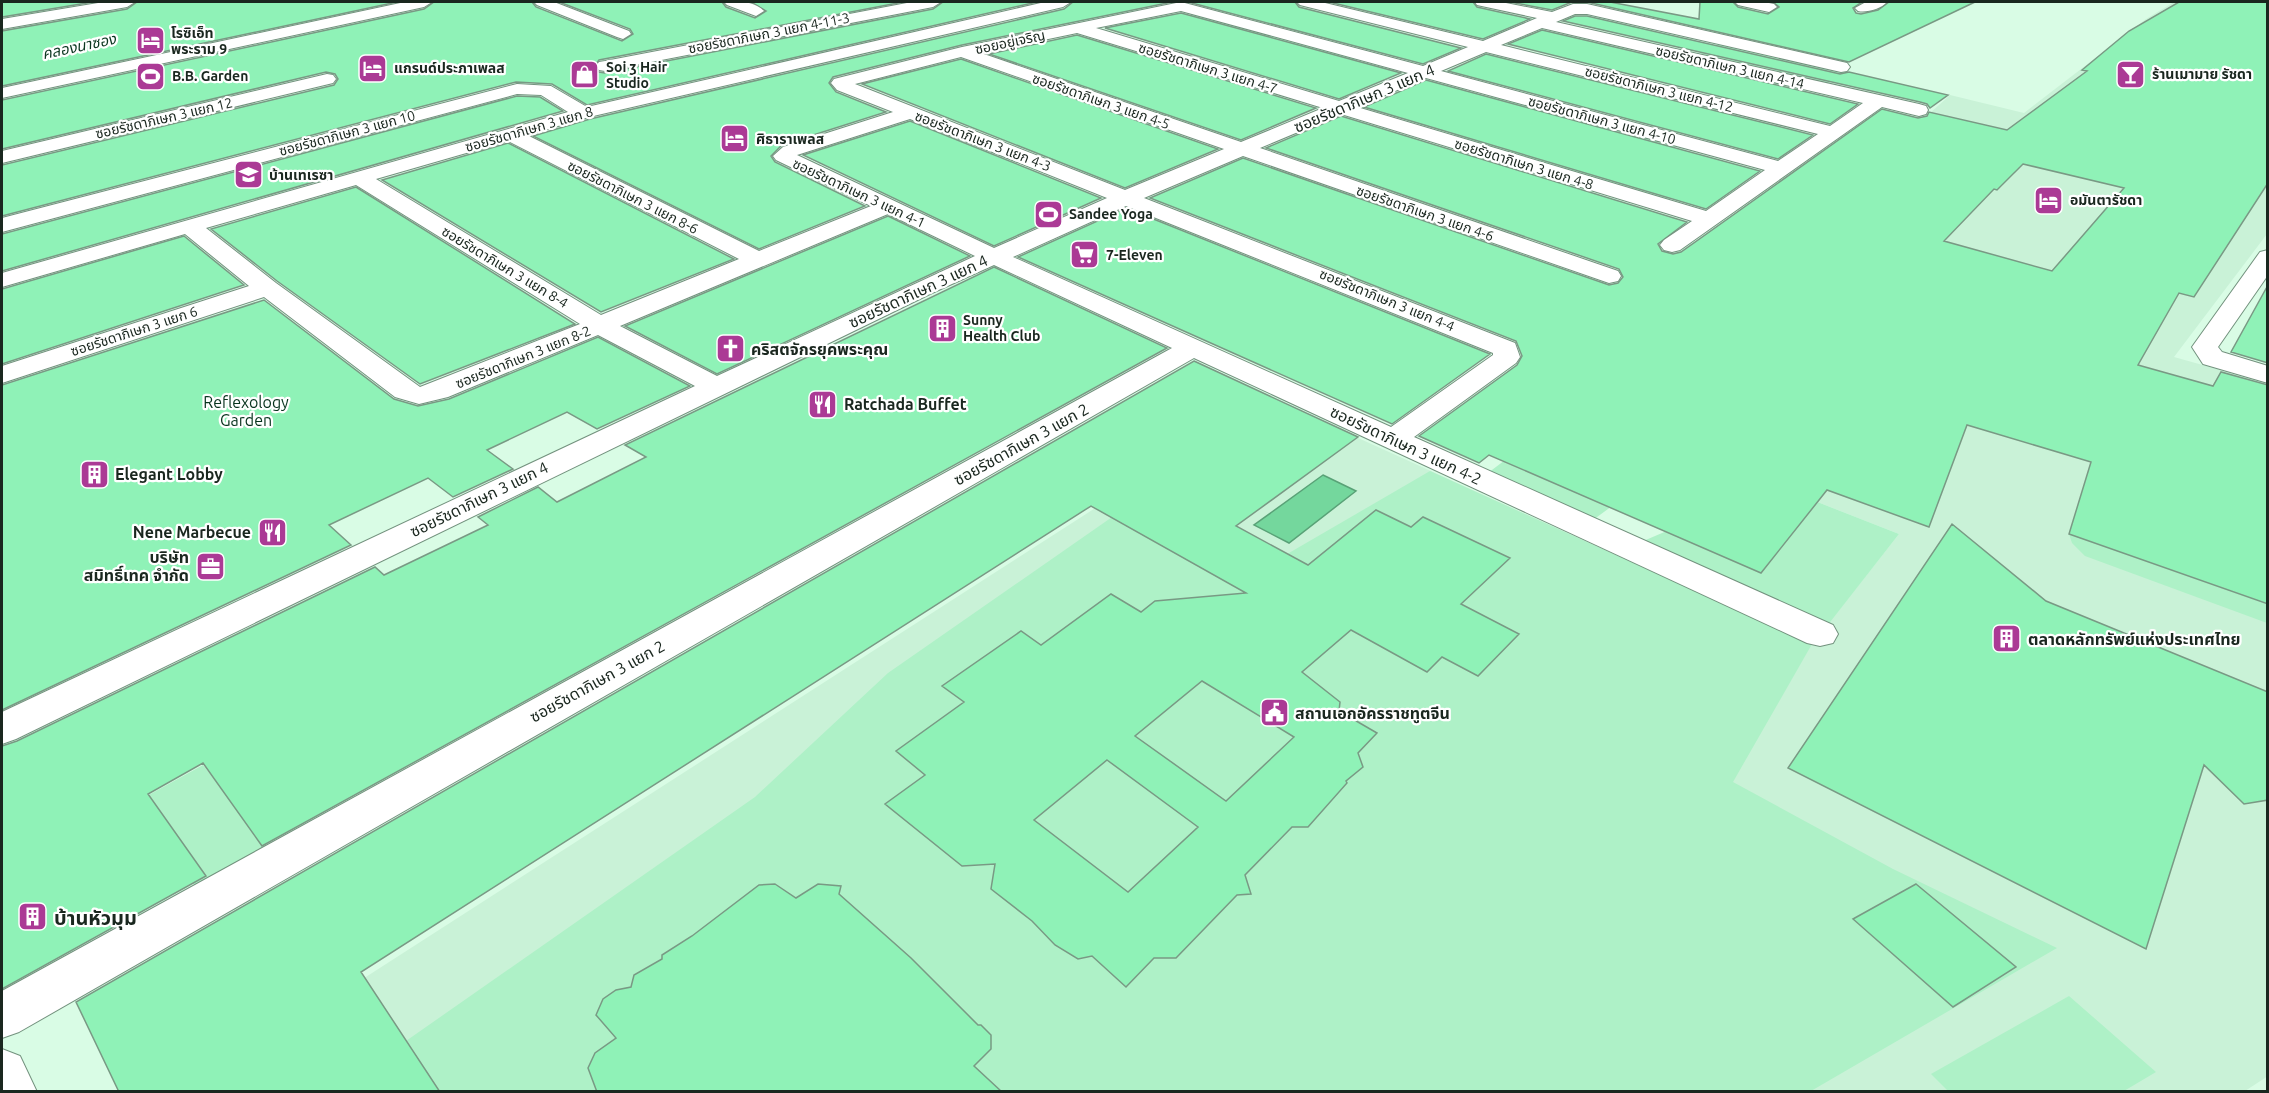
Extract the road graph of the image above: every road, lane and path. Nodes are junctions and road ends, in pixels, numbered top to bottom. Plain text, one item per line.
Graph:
1 (127, 2) edge
2 (424, 2) edge
3 (542, 2) edge
4 (732, 2) edge
5 (933, 2) edge
6 (1063, 2) edge
7 (1305, 2) edge
8 (1482, 2) edge
9 (1743, 2) edge
10 (1879, 2) edge
11 (1650, 5) dead end
12 (1181, 6) joint
13 (1769, 7) dead end
14 (1863, 9) dead end
15 (756, 10) dead end
16 (1623, 16) junction
17 (1547, 20) junction
18 (2, 24) edge
19 (1077, 27) junction
20 (623, 34) dead end
21 (1720, 39) junction
22 (1485, 46) junction
23 (962, 52) junction
24 (1684, 56) junction
25 (605, 66) dead end
26 (1841, 67) dead end
27 (1424, 72) junction
28 (327, 79) dead end
29 (840, 83) joint
30 (2, 93) edge
31 (1878, 101) junction
32 (1340, 108) junction
33 (1919, 110) dead end
34 (584, 113) junction
35 (911, 113) junction
36 (1832, 132) junction
37 (509, 134) junction
38 (1241, 150) junction
39 (2, 157) edge
40 (1780, 168) junction
41 (360, 178) junction
42 (1128, 198) junction
43 (890, 206) junction
44 (1708, 219) junction
45 (2, 225) edge
46 (190, 227) junction
47 (1672, 245) dead end
48 (993, 256) junction
49 (2268, 257) edge
50 (757, 260) junction
51 (1609, 276) dead end
52 (2, 280) edge
53 (267, 288) junction
54 (601, 326) junction
55 (1192, 348) junction
56 (2, 375) edge
57 (2268, 375) edge
58 (716, 386) junction
59 (1392, 439) junction
60 (1820, 634) dead end
61 (2, 729) edge
62 (2, 1016) edge
63 (2, 1073) edge
64 (12, 1092) edge

1 - 18 street
2 - 30 street
3 - 20 street
4 - 15 street
5 - 25 street, ซอยรัชดาภิเษก 3 แยก 4-11-3
6 - 34 street, ซอยรัชดาภิเษก 3 แยก 8
7 - 22 street, ซอยรัชดาภิเษก 3 แยก 4-12
8 - 17 street, ซอยรัชดาภิเษก 3 แยก 4-14
9 - 13 street
10 - 14 street
11 - 16 street
12 - 19 street, ซอยอยู่เจริญ
12 - 27 street, ซอยรัชดาภิเษก 3 แยก 4-10
16 - 17 street, ซอยรัชดาภิเษก 3 แยก 4
16 - 21 street, ซอยรัชดาภิเษก 3 แยก 4-14
17 - 22 street, ซอยรัชดาภิเษก 3 แยก 4
17 - 24 street, ซอยรัชดาภิเษก 3 แยก 4-14
19 - 23 street, ซอยอยู่เจริญ
19 - 32 street, ซอยรัชดาภิเษก 3 แยก 4-7
21 - 24 street
21 - 26 street, ซอยรัชดาภิเษก 3 แยก 4-14
22 - 27 street, ซอยรัชดาภิเษก 3 แยก 4
22 - 36 street, ซอยรัชดาภิเษก 3 แยก 4-12
23 - 29 street, ซอยอยู่เจริญ
23 - 38 street, ซอยรัชดาภิเษก 3 แยก 4-5
24 - 31 street, ซอยรัชดาภิเษก 3 แยก 4-14
27 - 32 street, ซอยรัชดาภิเษก 3 แยก 4
27 - 40 street, ซอยรัชดาภิเษก 3 แยก 4-10
28 - 39 street, ซอยรัชดาภิเษก 3 แยก 12
29 - 35 street, ซอยรัชดาภิเษก 3 แยก 4-3
31 - 33 street, ซอยรัชดาภิเษก 3 แยก 4-14
31 - 36 street
32 - 38 street, ซอยรัชดาภิเษก 3 แยก 4
32 - 44 street, ซอยรัชดาภิเษก 3 แยก 4-8
34 - 37 street, ซอยรัชดาภิเษก 3 แยก 8
34 - 45 street, ซอยรัชดาภิเษก 3 แยก 10
35 - 42 street, ซอยรัชดาภิเษก 3 แยก 4-3
35 - 43 street, ซอยรัชดาภิเษก 3 แยก 4-1
36 - 40 street
37 - 41 street, ซอยรัชดาภิเษก 3 แยก 8
37 - 50 street, ซอยรัชดาภิเษก 3 แยก 8-6
38 - 42 street, ซอยรัชดาภิเษก 3 แยก 4
38 - 51 street, ซอยรัชดาภิเษก 3 แยก 4-6
40 - 44 street
41 - 46 street, ซอยรัชดาภิเษก 3 แยก 8
41 - 54 street, ซอยรัชดาภิเษก 3 แยก 8-4
42 - 48 street, ซอยรัชดาภิเษก 3 แยก 4
42 - 59 street, ซอยรัชดาภิเษก 3 แยก 4-4
43 - 48 street, ซอยรัชดาภิเษก 3 แยก 4-1
43 - 50 street, ซอยรัชดาภิเษก 3 แยก 8-2
44 - 47 street
46 - 52 street, ซอยรัชดาภิเษก 3 แยก 8
46 - 53 street, ซอยรัชดาภิเษก 3 แยก 8-2
48 - 55 street, ซอยรัชดาภิเษก 3 แยก 4-2
48 - 58 street, ซอยรัชดาภิเษก 3 แยก 4
49 - 57 street
50 - 54 street, ซอยรัชดาภิเษก 3 แยก 8-2
53 - 54 street, ซอยรัชดาภิเษก 3 แยก 8-2
53 - 56 street, ซอยรัชดาภิเษก 3 แยก 6
54 - 58 street, ซอยรัชดาภิเษก 3 แยก 8-4
55 - 59 street, ซอยรัชดาภิเษก 3 แยก 4-2
55 - 62 street, ซอยรัชดาภิเษก 3 แยก 2
58 - 61 street, ซอยรัชดาภิเษก 3 แยก 4
59 - 60 street, ซอยรัชดาภิเษก 3 แยก 4-2
63 - 64 street

